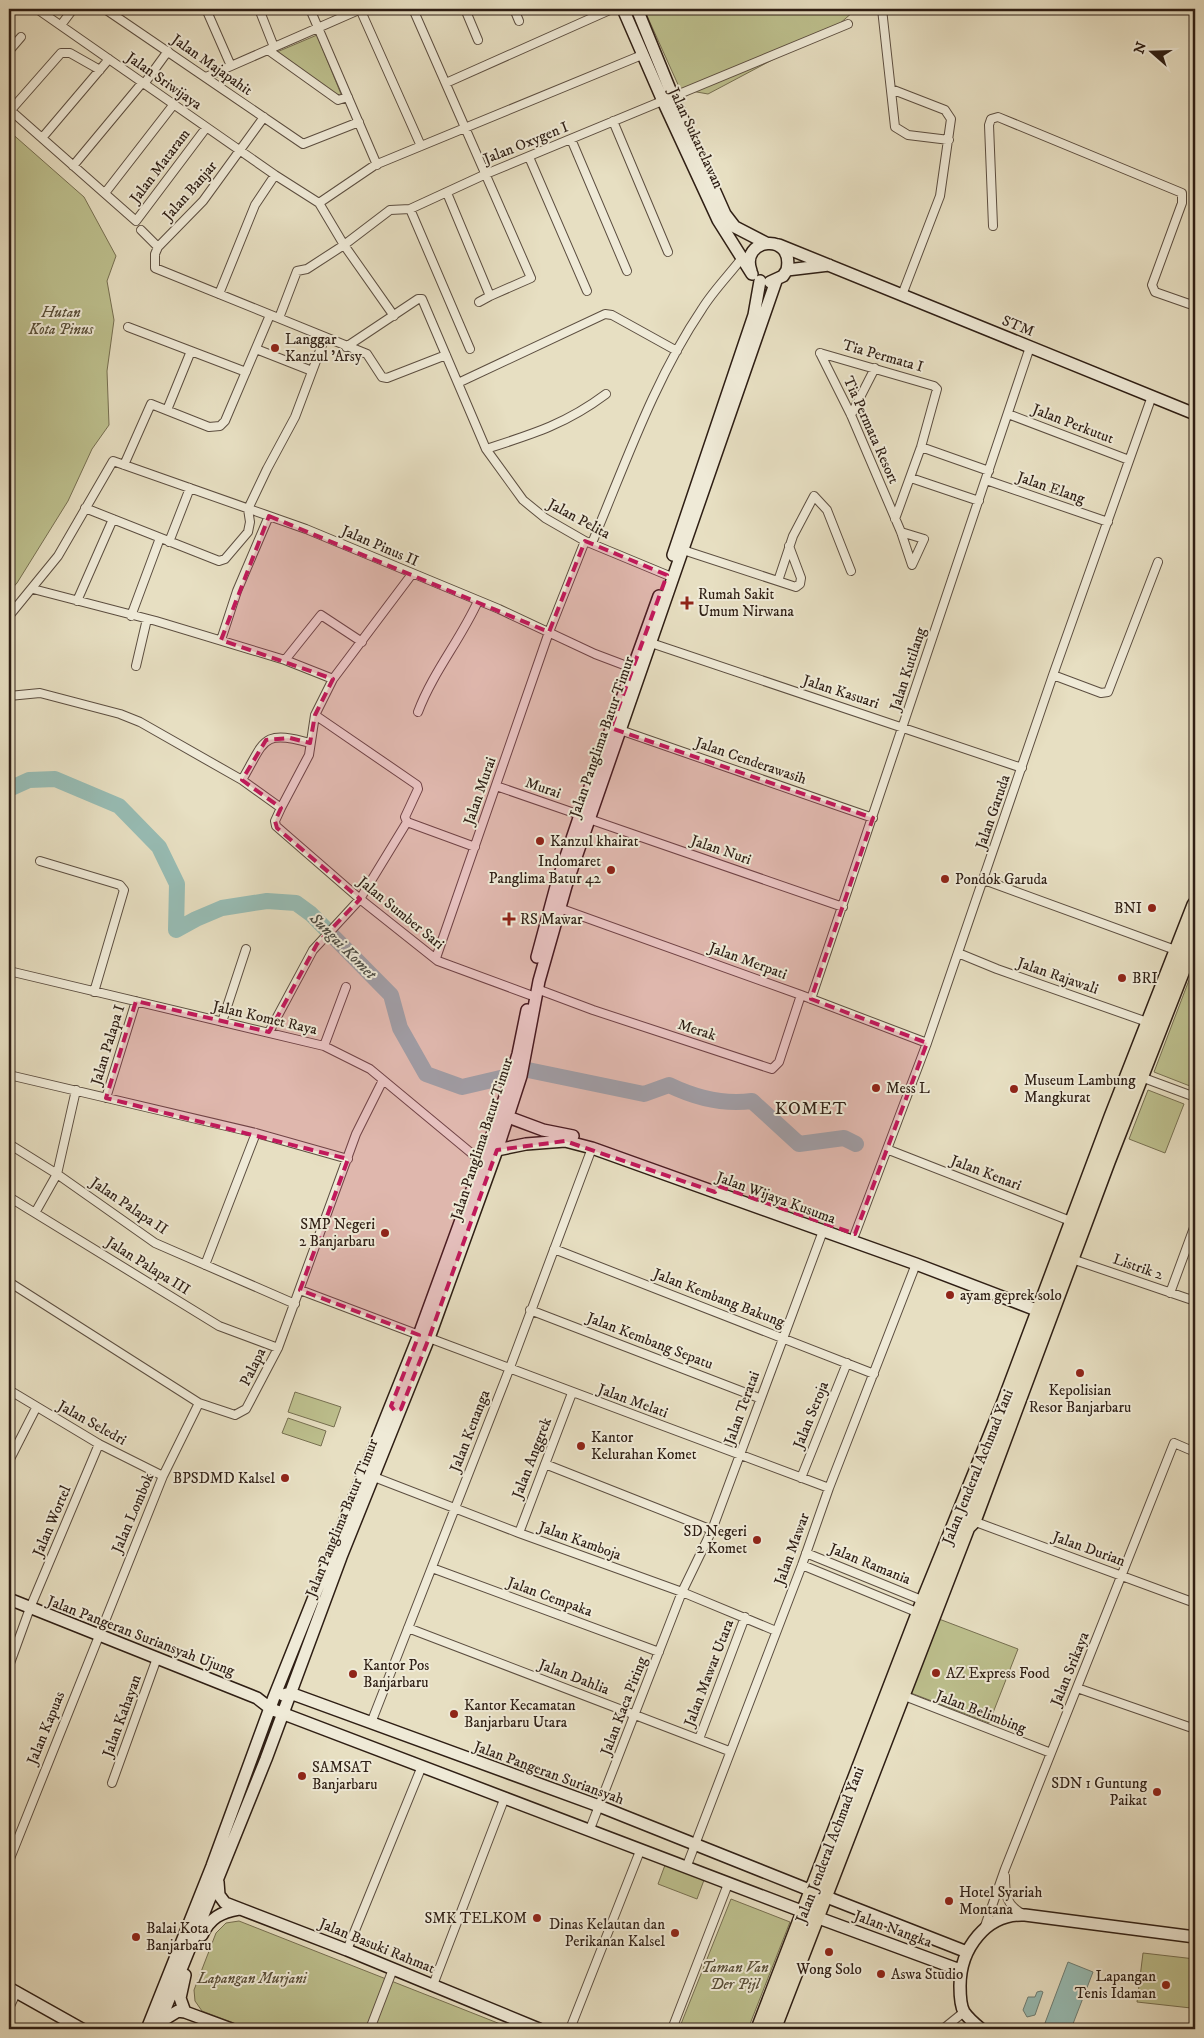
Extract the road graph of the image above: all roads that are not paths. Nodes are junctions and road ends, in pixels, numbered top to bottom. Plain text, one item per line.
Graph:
1 (37, 9) edge
2 (73, 9) edge
3 (105, 9) edge
4 (206, 9) edge
5 (258, 9) edge
6 (310, 9) edge
7 (360, 9) edge
8 (413, 9) edge
9 (465, 9) edge
10 (514, 9) edge
11 (612, 9) edge
12 (623, 9) edge
13 (637, 9) edge
14 (882, 9) edge
15 (519, 21) dead end
16 (848, 24) dead end
17 (61, 26) junction
18 (318, 28) junction
19 (21, 37) dead end
20 (478, 40) dead end
21 (271, 48) junction
22 (9, 51) edge
23 (168, 51) junction
24 (642, 55) junction
25 (109, 59) junction
26 (231, 66) junction
27 (100, 70) junction
28 (206, 77) junction
29 (143, 83) junction
30 (446, 83) junction
31 (891, 89) junction
32 (348, 97) junction
33 (668, 99) junction
34 (174, 104) junction
35 (10, 110) edge
36 (264, 117) junction
37 (612, 121) junction
38 (359, 122) junction
39 (206, 128) junction
40 (466, 128) junction
41 (42, 138) junction
42 (572, 139) junction
43 (949, 140) junction
44 (421, 146) junction
45 (240, 151) junction
46 (530, 157) junction
47 (377, 164) junction
48 (73, 166) junction
49 (486, 174) junction
50 (275, 175) junction
51 (105, 193) junction
52 (448, 193) junction
53 (320, 203) junction
54 (410, 209) junction
55 (993, 226) dead end
56 (141, 230) dead end
57 (766, 243) junction
58 (344, 245) junction
59 (779, 245) junction
60 (158, 247) junction
61 (668, 252) dead end
62 (742, 258) junction
63 (830, 265) junction
64 (787, 270) junction
65 (627, 271) dead end
66 (756, 277) junction
67 (776, 281) junction
68 (587, 290) dead end
69 (219, 294) junction
70 (902, 295) junction
71 (490, 296) junction
72 (479, 302) dead end
73 (1195, 306) edge
74 (270, 315) junction
75 (394, 316) junction
76 (279, 318) junction
77 (128, 327) dead end
78 (325, 337) junction
79 (1030, 346) junction
80 (346, 347) junction
81 (256, 349) junction
82 (470, 350) dead end
83 (678, 350) junction
84 (191, 351) junction
85 (820, 353) joint
86 (446, 355) junction
87 (875, 368) junction
88 (312, 371) junction
89 (246, 372) junction
90 (458, 383) junction
91 (606, 394) dead end
92 (1152, 396) junction
93 (167, 410) junction
94 (1008, 414) junction
95 (1195, 414) edge
96 (851, 416) junction
97 (921, 447) junction
98 (486, 449) junction
99 (1129, 460) junction
100 (124, 465) junction
101 (989, 471) junction
102 (910, 478) junction
103 (986, 480) junction
104 (190, 488) junction
105 (979, 501) junction
106 (85, 508) junction
107 (248, 509) junction
108 (269, 516) junction
109 (895, 519) junction
110 (114, 520) junction
111 (1108, 522) junction
112 (901, 532) dead end
113 (160, 538) junction
114 (169, 542) junction
115 (589, 542) junction
116 (789, 546) junction
117 (683, 550) junction
118 (1158, 562) dead end
119 (851, 571) dead end
120 (412, 574) junction
121 (667, 575) junction
122 (778, 581) junction
123 (33, 589) junction
124 (76, 601) junction
125 (478, 601) junction
126 (9, 616) edge
127 (131, 616) junction
128 (148, 620) junction
129 (549, 632) junction
130 (221, 640) junction
131 (362, 642) junction
132 (650, 643) junction
133 (285, 660) junction
134 (136, 666) dead end
135 (632, 668) junction
136 (1053, 675) junction
137 (333, 679) junction
138 (9, 696) edge
139 (418, 712) dead end
140 (315, 715) junction
141 (903, 727) junction
142 (620, 730) junction
143 (310, 743) junction
144 (606, 757) junction
145 (1022, 768) junction
146 (242, 780) junction
147 (496, 786) junction
148 (281, 808) junction
149 (584, 817) junction
150 (873, 818) junction
151 (407, 822) junction
152 (475, 847) junction
153 (40, 861) dead end
154 (984, 880) junction
155 (360, 899) junction
156 (1195, 905) edge
157 (843, 907) junction
158 (559, 908) junction
159 (1195, 937) edge
160 (246, 949) dead end
161 (958, 953) junction
162 (1187, 955) edge
163 (436, 958) junction
164 (9, 971) edge
165 (346, 987) dead end
166 (94, 992) junction
167 (534, 992) junction
168 (801, 995) junction
169 (811, 999) junction
170 (136, 1001) junction
171 (222, 1022) junction
172 (1150, 1023) junction
173 (269, 1032) junction
174 (927, 1043) junction
175 (324, 1046) junction
176 (9, 1075) edge
177 (1140, 1077) junction
178 (383, 1080) junction
179 (76, 1090) junction
180 (1195, 1097) edge
181 (106, 1098) junction
182 (1123, 1105) junction
183 (508, 1116) junction
184 (256, 1133) junction
185 (9, 1144) edge
186 (592, 1148) junction
187 (497, 1150) junction
188 (889, 1150) junction
189 (348, 1159) junction
190 (1102, 1161) junction
191 (482, 1162) junction
192 (57, 1174) junction
193 (717, 1189) junction
194 (9, 1196) edge
195 (35, 1213) junction
196 (1073, 1222) junction
197 (1195, 1225) edge
198 (823, 1231) junction
199 (854, 1234) junction
200 (554, 1249) junction
201 (1072, 1259) junction
202 (916, 1264) junction
203 (205, 1265) junction
204 (9, 1282) edge
205 (979, 1284) junction
206 (300, 1290) junction
207 (1170, 1293) junction
208 (1195, 1301) edge
209 (294, 1304) junction
210 (1040, 1308) junction
211 (530, 1310) junction
212 (424, 1337) junction
213 (783, 1337) junction
214 (278, 1348) junction
215 (847, 1363) junction
216 (509, 1370) junction
217 (874, 1374) junction
218 (9, 1390) edge
219 (572, 1393) junction
220 (759, 1398) junction
221 (199, 1403) junction
222 (1011, 1404) junction
223 (36, 1408) junction
224 (98, 1444) junction
225 (381, 1446) junction
226 (1195, 1452) edge
227 (740, 1454) junction
228 (9, 1460) edge
229 (545, 1464) junction
230 (163, 1476) junction
231 (374, 1477) junction
232 (801, 1478) junction
233 (829, 1488) junction
234 (455, 1509) junction
235 (965, 1524) junction
236 (712, 1530) junction
237 (519, 1533) junction
238 (806, 1553) junction
239 (337, 1555) junction
240 (802, 1565) junction
241 (432, 1568) junction
242 (1122, 1576) junction
243 (323, 1591) junction
244 (682, 1592) junction
245 (9, 1599) edge
246 (1195, 1603) edge
247 (922, 1607) junction
248 (30, 1608) junction
249 (745, 1617) junction
250 (408, 1628) junction
251 (776, 1631) junction
252 (98, 1635) junction
253 (659, 1652) junction
254 (158, 1658) junction
255 (9, 1666) edge
256 (1077, 1688) junction
257 (290, 1693) junction
258 (902, 1695) junction
259 (269, 1702) junction
260 (282, 1713) junction
261 (635, 1715) junction
262 (371, 1723) junction
263 (1195, 1730) edge
264 (698, 1740) junction
265 (729, 1751) junction
266 (1051, 1753) junction
267 (255, 1754) junction
268 (266, 1759) junction
269 (422, 1766) junction
270 (112, 1783) dead end
271 (505, 1797) junction
272 (600, 1806) junction
273 (590, 1829) junction
274 (695, 1844) junction
275 (640, 1851) junction
276 (9, 1860) edge
277 (686, 1868) junction
278 (1005, 1869) junction
279 (218, 1880) junction
280 (728, 1884) junction
281 (818, 1893) junction
282 (239, 1909) junction
283 (810, 1914) junction
284 (1025, 1915) junction
285 (985, 1926) junction
286 (1195, 1937) edge
287 (347, 1950) junction
288 (967, 1952) junction
289 (393, 1968) junction
290 (960, 1970) junction
291 (433, 1984) junction
292 (13, 1990) edge
293 (9, 2008) edge
294 (185, 2012) junction
295 (964, 2012) junction
296 (158, 2026) edge
297 (82, 2029) edge
298 (147, 2029) edge
299 (231, 2029) edge
300 (370, 2029) edge
301 (539, 2029) edge
302 (570, 2029) edge
303 (672, 2029) edge
304 (759, 2029) edge
305 (773, 2029) edge
306 (943, 2029) edge
307 (980, 2029) edge

1 - 17 street, Jalan Sriwijaya
2 - 17 street
3 - 23 street, Jalan Majapahit
4 - 26 street
5 - 21 street
6 - 18 street
7 - 18 street
7 - 44 street
8 - 30 street
9 - 20 street
10 - 15 street
11 - 30 street
12 - 24 main road, Jalan Sukarelawan
13 - 33 main road, Jalan Sukarelawan
14 - 31 street
16 - 33 street, Jalan Oxygen I
17 - 25 street, Jalan Sriwijaya
18 - 21 street
18 - 32 street
19 - 22 street
21 - 26 street
21 - 32 street
23 - 28 street, Jalan Majapahit
23 - 29 street
24 - 33 main road, Jalan Sukarelawan
24 - 40 street
25 - 27 street
25 - 29 street, Jalan Sriwijaya
26 - 28 street
27 - 35 street
27 - 41 street
28 - 36 street, Jalan Majapahit
29 - 34 street, Jalan Sriwijaya
29 - 48 street
30 - 40 street
31 - 43 street
31 - 43 street
32 - 38 street
33 - 37 street, Jalan Oxygen I
33 - 57 main road, Jalan Sukarelawan
33 - 62 main road, Jalan Sukarelawan
34 - 39 street, Jalan Sriwijaya
34 - 51 street
35 - 41 street
36 - 38 street, Jalan Majapahit
36 - 45 street, Jalan Banjar
37 - 42 street, Jalan Oxygen I
37 - 61 street
38 - 47 street
39 - 45 street, Jalan Sriwijaya
39 - 51 street, Jalan Mataram
40 - 44 street
40 - 49 street
41 - 48 street
42 - 46 street, Jalan Oxygen I
42 - 65 street
43 - 70 street
44 - 47 street
45 - 50 street, Jalan Sriwijaya
45 - 60 street, Jalan Banjar
46 - 49 street, Jalan Oxygen I
46 - 68 street
47 - 53 street
48 - 51 street
49 - 52 street, Jalan Oxygen I
49 - 71 street
50 - 53 street
50 - 69 street
52 - 54 street, Jalan Oxygen I
52 - 71 street
53 - 58 street
54 - 58 street, Jalan Oxygen I
54 - 82 street
55 - 73 street
56 - 60 street
57 - 59 main road
57 - 66 main road
58 - 75 street
58 - 76 street
59 - 63 main road, STM
59 - 64 main road
60 - 69 street
62 - 66 main road, Jalan Sukarelawan
62 - 83 street, Jalan Murai
63 - 64 main road
63 - 70 main road, STM
64 - 67 main road
66 - 67 main road
66 - 121 main road, Jalan Panglima Batur Timur
67 - 117 main road, Jalan Panglima Batur Timur
69 - 74 street
70 - 79 main road, STM
71 - 72 street
74 - 76 street
74 - 81 street
75 - 80 street
75 - 86 street, Jalan Pelita
76 - 78 street
77 - 84 street
78 - 80 street
78 - 88 street
79 - 92 main road, STM
79 - 94 street, Jalan Kutilang
80 - 86 street
81 - 88 street
81 - 89 street
83 - 90 street
83 - 115 street, Jalan Murai
84 - 89 street
84 - 93 street
85 - 87 street, Tia Permata I
85 - 96 street, Tia Permata Resort
86 - 90 street, Jalan Pelita
87 - 96 street
87 - 97 street, Tia Permata I
88 - 107 street
89 - 93 street
90 - 98 street, Jalan Pelita
91 - 98 street
92 - 95 main road, STM
92 - 99 street, Jalan Garuda
93 - 100 street
94 - 99 street, Jalan Perkutut
94 - 101 street, Jalan Kutilang
96 - 109 street, Tia Permata Resort
97 - 101 street
97 - 102 street
98 - 115 street, Jalan Pelita
99 - 111 street, Jalan Garuda
100 - 104 street, Jalan Pinus II
100 - 106 street, Jalan Pinus II
101 - 103 street, Jalan Kutilang
102 - 105 street
102 - 109 street
103 - 105 street, Jalan Kutilang
103 - 111 street, Jalan Elang
104 - 107 street, Jalan Pinus II
104 - 114 street
105 - 141 street, Jalan Kutilang
106 - 110 street
106 - 123 street
107 - 108 street, Jalan Pinus II
107 - 114 street
108 - 120 street, Jalan Pinus II
108 - 130 street
109 - 112 street, Tia Permata Resort
110 - 113 street
110 - 124 street
111 - 136 street, Jalan Garuda
113 - 114 street
113 - 127 street
115 - 121 street, Jalan Pelita
115 - 129 street, Jalan Murai
116 - 119 street
116 - 122 street
116 - 122 street
117 - 122 street
117 - 132 main road, Jalan Panglima Batur Timur
118 - 136 street
120 - 125 street, Jalan Pinus II
120 - 131 street
121 - 135 main road, Jalan Panglima Batur Timur
123 - 124 street
123 - 126 street
124 - 127 street
125 - 129 street, Jalan Pinus II
125 - 139 street
127 - 128 street
128 - 130 street
128 - 134 street
129 - 135 street, Jalan Pinus II
129 - 147 street, Jalan Murai
130 - 133 street
131 - 133 street
131 - 137 street
132 - 141 street, Jalan Kasuari
132 - 142 main road, Jalan Panglima Batur Timur
133 - 137 street
135 - 144 main road, Jalan Panglima Batur Timur
136 - 145 street, Jalan Garuda
137 - 140 street
138 - 146 street
140 - 143 street
140 - 151 street
141 - 145 street, Jalan Kasuari
141 - 150 street, Jalan Kutilang
142 - 144 main road, Jalan Panglima Batur Timur
142 - 150 street, Jalan Cenderawasih
143 - 146 street
143 - 148 street
144 - 149 main road, Jalan Panglima Batur Timur
145 - 154 street, Jalan Garuda
146 - 148 street
147 - 149 street, Murai
147 - 152 street, Jalan Murai
148 - 155 street, Jalan Sumber Sari
149 - 157 street, Jalan Nuri
149 - 158 main road, Jalan Panglima Batur Timur
149 - 167 main road, Jalan Panglima Batur Timur
150 - 157 street, Jalan Kutilang
151 - 152 street
151 - 155 street
152 - 163 street, Jalan Murai
153 - 166 street
154 - 161 street, Jalan Garuda
154 - 162 street
155 - 163 street, Jalan Sumber Sari
155 - 173 street
156 - 162 highway, Jalan Jenderal Achmad Yani
157 - 169 street, Jalan Kutilang
158 - 167 main road, Jalan Panglima Batur Timur
158 - 168 street, Jalan Merpati
159 - 162 highway, Jalan Jenderal Achmad Yani
160 - 171 street
161 - 172 street, Jalan Rajawali
161 - 174 street, Jalan Garuda
162 - 172 highway, Jalan Jenderal Achmad Yani
162 - 177 highway, Jalan Jenderal Achmad Yani
163 - 167 street, Jalan Sumber Sari
164 - 166 street, Jalan Komet Raya
165 - 175 street
166 - 170 street, Jalan Komet Raya
167 - 168 street, Merak
167 - 183 main road, Jalan Panglima Batur Timur
167 - 191 main road, Jalan Panglima Batur Timur
168 - 169 street, Jalan Merpati
169 - 174 street, Jalan Merpati
170 - 171 street, Jalan Komet Raya
170 - 181 street, Jalan Palapa I
171 - 173 street, Jalan Komet Raya
172 - 182 highway, Jalan Jenderal Achmad Yani
173 - 175 street, Jalan Komet Raya
174 - 188 street, Jalan Garuda
175 - 178 street, Jalan Komet Raya
176 - 179 street
177 - 180 street
177 - 182 highway, Jalan Jenderal Achmad Yani
178 - 189 street, Palapa
178 - 191 street, Jalan Komet Raya
179 - 181 street
179 - 192 street
181 - 184 street
182 - 190 highway, Jalan Jenderal Achmad Yani
183 - 187 main road, Jalan Panglima Batur Timur
183 - 193 main road, Jalan Wijaya Kusuma
184 - 189 street
184 - 203 street
185 - 192 street, Jalan Palapa II
186 - 187 main road, Jalan Wijaya Kusuma
186 - 193 main road, Jalan Wijaya Kusuma
186 - 200 street, Jalan Kenanga
187 - 212 main road, Jalan Panglima Batur Timur
188 - 196 street, Jalan Kenari
188 - 199 street, Jalan Garuda
189 - 206 street, Palapa
190 - 196 highway, Jalan Jenderal Achmad Yani
190 - 201 highway, Jalan Jenderal Achmad Yani
191 - 212 main road, Jalan Panglima Batur Timur
192 - 195 street
192 - 203 street, Jalan Palapa II
193 - 198 main road, Jalan Wijaya Kusuma
193 - 199 main road, Jalan Wijaya Kusuma
194 - 195 street, Jalan Palapa III
195 - 214 street, Jalan Palapa III
196 - 210 highway, Jalan Jenderal Achmad Yani
197 - 207 street
198 - 202 main road, Jalan Wijaya Kusuma
198 - 213 street, Jalan Teratai
199 - 205 main road, Jalan Wijaya Kusuma
200 - 211 street, Jalan Kenanga
200 - 213 street, Jalan Kembang Bakung
201 - 207 street, Listrik 2
201 - 222 highway, Jalan Jenderal Achmad Yani
202 - 205 main road, Jalan Wijaya Kusuma
202 - 217 street, Jalan Mawar
203 - 209 street, Jalan Palapa II
204 - 221 street, Palapa
205 - 210 main road, Jalan Wijaya Kusuma
206 - 209 street, Palapa
206 - 212 street, Jalan Melati
207 - 208 street, Listrik 2
209 - 214 street, Palapa
210 - 222 highway, Jalan Jenderal Achmad Yani
211 - 216 street, Jalan Kenanga
211 - 220 street, Jalan Kembang Sepatu
212 - 216 street, Jalan Melati
212 - 225 main road, Jalan Panglima Batur Timur
213 - 215 street, Jalan Kembang Bakung
213 - 220 street, Jalan Teratai
214 - 221 street, Palapa
215 - 217 street, Jalan Kembang Bakung
215 - 232 street, Jalan Seroja
216 - 219 street, Jalan Melati
216 - 234 street, Jalan Kenanga
217 - 233 street, Jalan Mawar
218 - 223 street, Jalan Seledri
219 - 227 street, Jalan Melati
219 - 229 street, Jalan Anggrek
220 - 227 street, Jalan Teratai
221 - 230 street, Jalan Lombok
222 - 235 highway, Jalan Jenderal Achmad Yani
223 - 224 street, Jalan Seledri
223 - 228 street
224 - 230 street, Jalan Seledri
224 - 248 street, Jalan Wortel
225 - 231 main road, Jalan Panglima Batur Timur
225 - 239 main road, Jalan Panglima Batur Timur
226 - 242 street, Jalan Srikaya
227 - 232 street, Jalan Melati
227 - 236 street, Jalan Teratai
229 - 236 street
229 - 237 street, Jalan Anggrek
230 - 252 street, Jalan Lombok
231 - 234 street, Jalan Kamboja
231 - 239 main road, Jalan Panglima Batur Timur
232 - 233 street, Jalan Melati
233 - 238 street, Jalan Mawar
234 - 237 street, Jalan Kamboja
234 - 241 street, Jalan Kenanga
235 - 242 street, Jalan Durian
235 - 247 highway, Jalan Jenderal Achmad Yani
235 - 258 highway, Jalan Jenderal Achmad Yani
236 - 244 street, Jalan Teratai
237 - 244 street, Jalan Kamboja
238 - 240 street, Jalan Mawar
238 - 247 street, Jalan Ramania
239 - 243 main road, Jalan Panglima Batur Timur
240 - 247 street, Jalan Ramania
240 - 251 street, Jalan Mawar
241 - 250 street, Jalan Kenanga
241 - 253 street, Jalan Cempaka
242 - 246 street, Jalan Durian
242 - 256 street, Jalan Srikaya
243 - 257 main road, Jalan Panglima Batur Timur
243 - 259 main road, Jalan Panglima Batur Timur
244 - 249 street, Jalan Kamboja
244 - 253 street, Jalan Kaca Piring
245 - 248 main road, Jalan Pangeran Suriansyah Ujung
247 - 281 highway, Jalan Jenderal Achmad Yani
248 - 252 main road, Jalan Pangeran Suriansyah Ujung
248 - 255 street, Jalan Wortel
249 - 251 street, Jalan Kamboja
249 - 264 street, Jalan Mawar Utara
250 - 261 street, Jalan Dahlia
250 - 262 street, Jalan Kenanga
251 - 265 street, Jalan Mawar
252 - 254 main road, Jalan Pangeran Suriansyah Ujung
252 - 276 street, Jalan Kapuas
253 - 261 street, Jalan Kaca Piring
254 - 259 main road, Jalan Pangeran Suriansyah Ujung
254 - 270 street, Jalan Kahayan
256 - 263 street
256 - 266 street, Jalan Srikaya
257 - 259 main road
257 - 260 main road, Jalan Panglima Batur Timur
257 - 262 main road, Jalan Pangeran Suriansyah
258 - 266 street, Jalan Belimbing
258 - 281 highway, Jalan Jenderal Achmad Yani
259 - 260 main road
259 - 267 main road, Jalan Panglima Batur Timur
260 - 268 main road, Jalan Panglima Batur Timur
260 - 269 main road
261 - 264 street, Jalan Dahlia
261 - 272 street, Jalan Kaca Piring
262 - 272 main road, Jalan Pangeran Suriansyah
264 - 265 street, Jalan Dahlia
265 - 274 street, Jalan Mawar
266 - 278 street, Jalan Srikaya
267 - 268 main road
267 - 298 main road, Jalan Panglima Batur Timur
268 - 279 main road, Jalan Panglima Batur Timur
269 - 271 main road
269 - 287 street
271 - 273 main road
271 - 291 street
272 - 273 street, Jalan Kaca Piring
272 - 274 main road, Jalan Pangeran Suriansyah
273 - 275 main road
274 - 277 street, Jalan Mawar
274 - 281 main road, Jalan Pangeran Suriansyah
275 - 277 main road
275 - 302 street
277 - 280 main road
278 - 284 street
278 - 285 street, Jalan Srikaya
279 - 282 main road, Jalan Basuki Rahmat
279 - 296 main road, Jalan Panglima Batur Timur
280 - 283 main road
280 - 303 street
281 - 283 highway, Jalan Jenderal Achmad Yani
281 - 288 main road, Jalan Nangka
282 - 287 main road, Jalan Basuki Rahmat
282 - 294 main road
283 - 290 main road, Jalan Nangka
283 - 304 highway, Jalan Jenderal Achmad Yani
283 - 305 highway, Jalan Jenderal Achmad Yani
284 - 285 main road
284 - 286 main road
285 - 288 main road
287 - 289 main road, Jalan Basuki Rahmat
288 - 290 main road
289 - 291 main road, Jalan Basuki Rahmat
289 - 300 street
290 - 295 main road
291 - 301 main road, Jalan Basuki Rahmat
292 - 293 street
292 - 297 main road
294 - 296 main road
294 - 299 main road
295 - 306 street
295 - 307 main road

